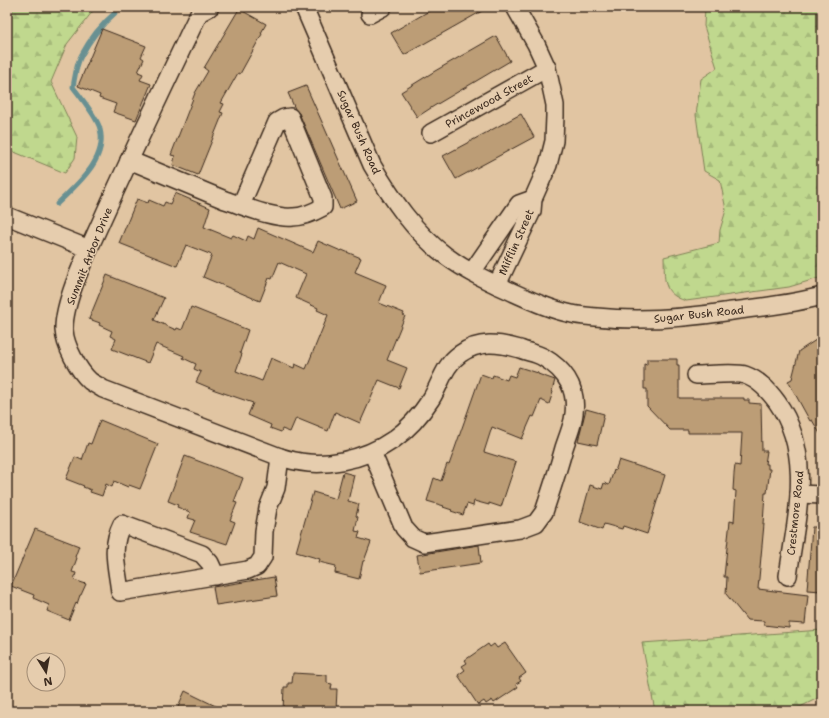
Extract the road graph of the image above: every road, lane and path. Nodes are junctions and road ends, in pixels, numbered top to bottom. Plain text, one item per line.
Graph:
1 (304, 7) edge
2 (515, 7) edge
3 (202, 9) edge
4 (547, 68) junction
5 (432, 133) dead end
6 (129, 160) junction
7 (533, 199) junction
8 (241, 205) junction
9 (7, 216) edge
10 (89, 249) junction
11 (472, 272) junction
12 (497, 285) junction
13 (822, 296) edge
14 (696, 375) dead end
15 (372, 452) junction
16 (280, 457) junction
17 (799, 494) junction
18 (822, 495) edge
19 (216, 576) junction
20 (788, 576) dead end

1 - 11 street, Sugar Bush Road
2 - 4 street, Mifflin Street
3 - 6 street, Summit Arbor Drive
4 - 5 street, Princewood Street
4 - 7 street, Mifflin Street
6 - 8 street
6 - 10 street, Summit Arbor Drive
7 - 11 street, Mifflin Street
7 - 12 street, Mifflin Street
8 - 8 street
9 - 10 street
10 - 16 street, Summit Arbor Drive
11 - 12 street, Sugar Bush Road
12 - 13 street, Sugar Bush Road
14 - 17 street, Crestmore Road
15 - 15 street, Summit Arbor Drive
15 - 16 street, Summit Arbor Drive
16 - 19 street
17 - 18 street
17 - 20 street, Crestmore Road
19 - 19 street

